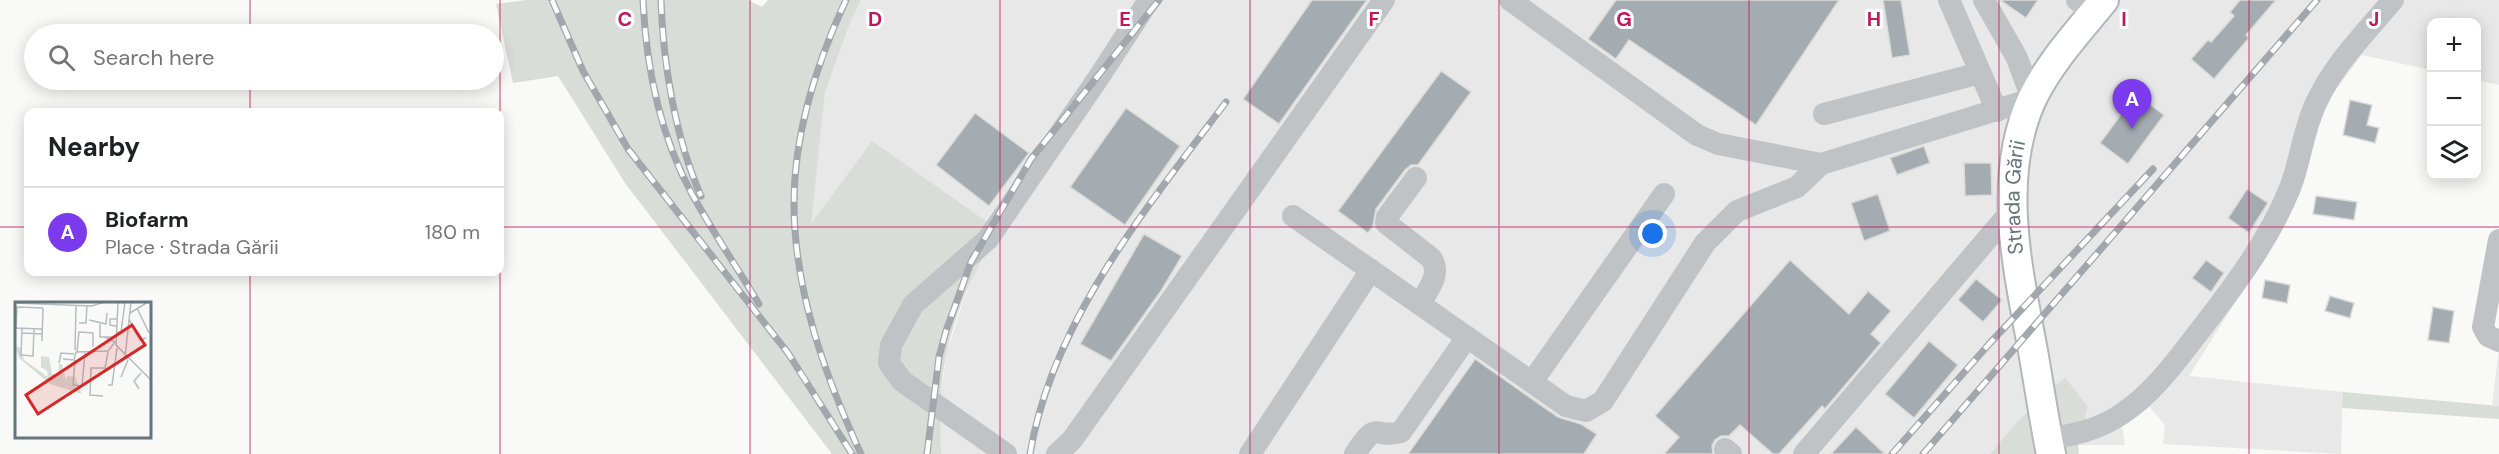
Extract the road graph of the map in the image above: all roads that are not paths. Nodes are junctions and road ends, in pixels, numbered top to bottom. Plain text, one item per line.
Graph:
1 (1149, 0) edge
2 (1384, 0) edge
3 (1510, 0) edge
4 (1949, 0) edge
5 (1984, 0) edge
6 (2393, 0) edge
7 (2092, 4) edge
8 (1980, 73) junction
9 (2032, 99) junction
10 (1997, 111) junction
11 (1824, 114) dead end
12 (1821, 164) junction
13 (1416, 178) dead end
14 (1664, 194) dead end
15 (2013, 209) junction
16 (1293, 216) dead end
17 (2499, 240) edge
18 (1371, 270) junction
19 (1420, 304) junction
20 (1467, 337) junction
21 (2499, 341) edge
22 (1532, 382) junction
23 (2049, 446) edge
24 (1006, 454) edge
25 (1057, 454) edge
26 (1250, 454) edge
27 (1356, 454) edge
28 (1804, 454) edge

1 - 24 street
2 - 25 street
3 - 12 street
4 - 8 street
5 - 9 street
6 - 23 street
7 - 9 main road, Strada Gării
8 - 10 street
8 - 11 street
9 - 10 street
9 - 15 main road, Strada Gării
10 - 12 street
12 - 22 street
13 - 19 street
14 - 22 street
15 - 23 main road, Strada Gării
15 - 28 street
16 - 18 street
17 - 21 street
18 - 19 street
18 - 26 street
19 - 20 street
20 - 22 street
20 - 27 street

